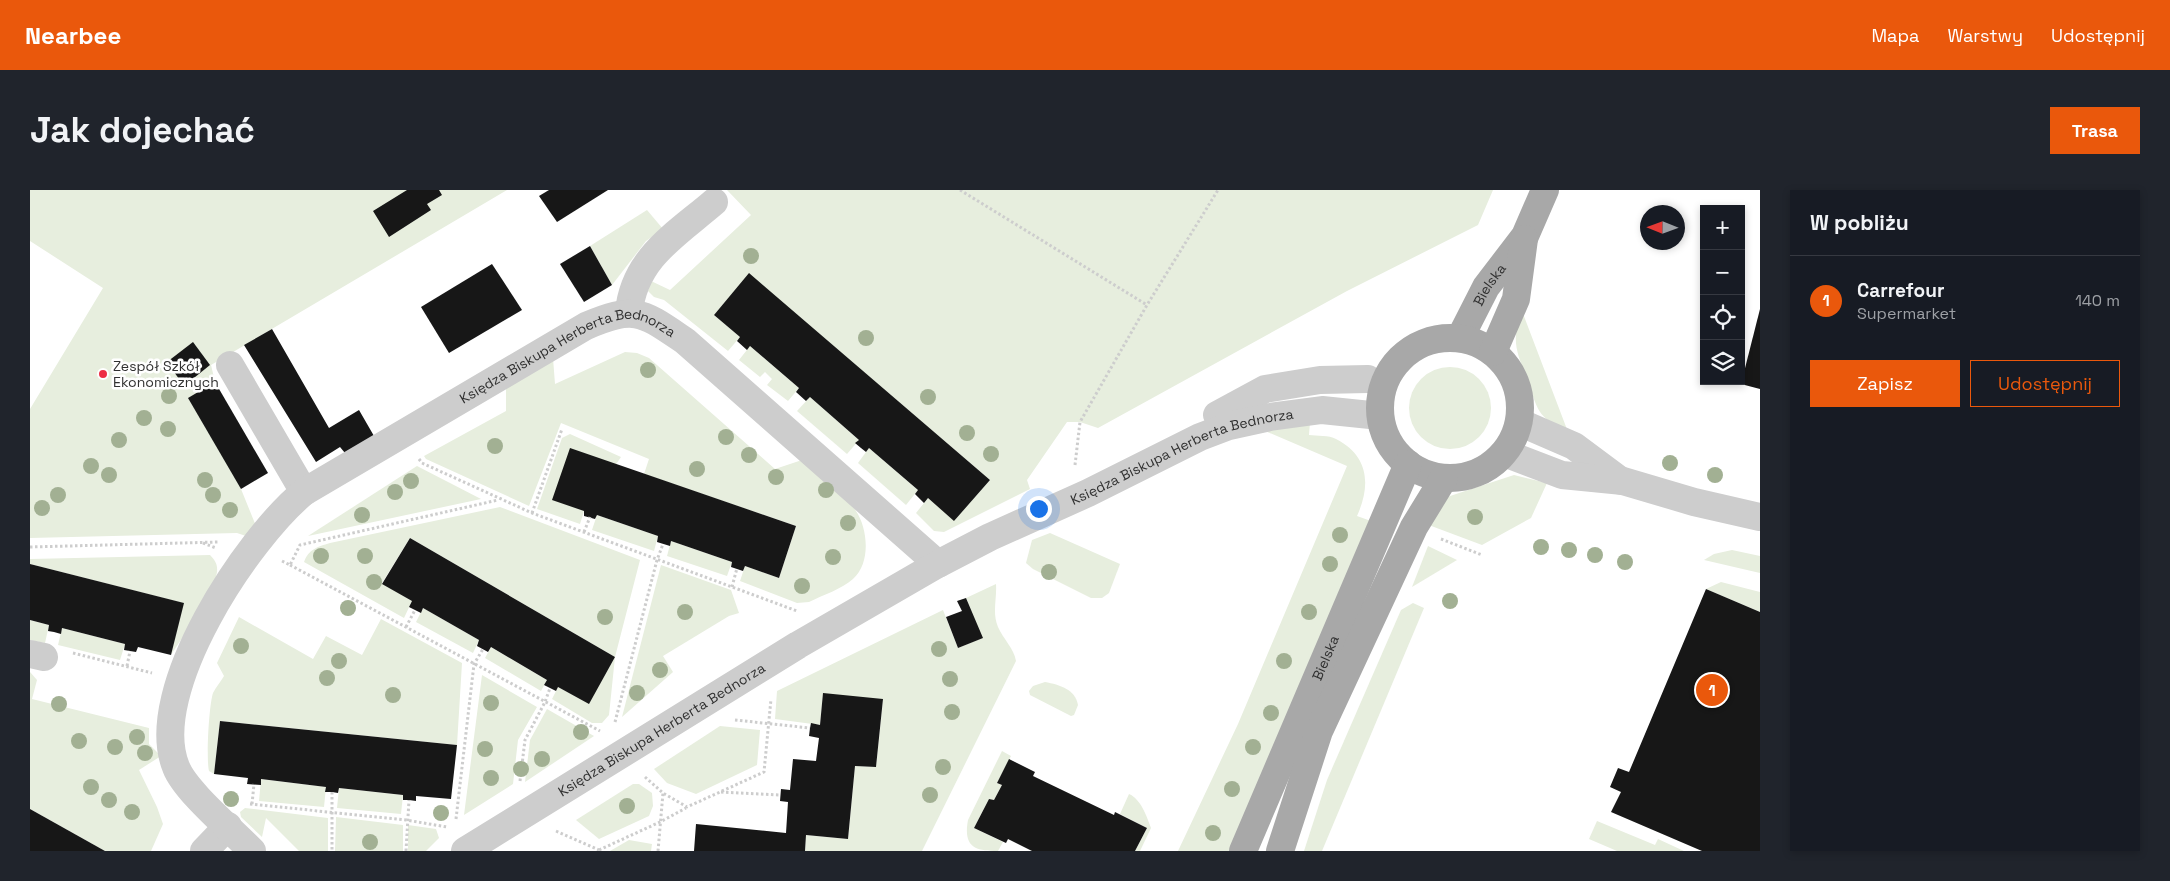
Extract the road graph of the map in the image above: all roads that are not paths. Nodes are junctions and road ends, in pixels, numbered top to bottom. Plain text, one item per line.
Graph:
1 (1545, 190) edge
2 (714, 202) dead end
3 (1525, 236) junction
4 (629, 312) junction
5 (1460, 338) junction
6 (1492, 352) junction
7 (230, 365) dead end
8 (1368, 379) dead end
9 (1217, 415) dead end
10 (1380, 416) junction
11 (1519, 422) junction
12 (1504, 453) junction
13 (1408, 464) junction
14 (1444, 478) junction
15 (1623, 481) junction
16 (304, 492) junction
17 (1760, 517) edge
18 (938, 564) junction
19 (225, 823) junction
20 (470, 849) edge
21 (204, 851) edge
22 (252, 851) edge
23 (1243, 851) edge
24 (1280, 851) edge

1 - 3 main road, Bielska
2 - 4 street
3 - 5 main road, Bielska
3 - 6 main road, Bielska
4 - 16 street, Księdza Biskupa Herberta Bednorza
4 - 18 street, Księdza Biskupa Herberta Bednorza
5 - 6 main road
5 - 10 main road
6 - 11 main road
7 - 16 street
8 - 9 street, Księdza Biskupa Herberta Bednorza
10 - 13 main road
10 - 18 street, Księdza Biskupa Herberta Bednorza
11 - 12 main road
11 - 15 street
12 - 14 main road
12 - 15 street
13 - 14 main road
13 - 23 main road, Bielska
14 - 24 main road, Bielska
15 - 17 street
16 - 19 street, Księdza Biskupa Herberta Bednorza
18 - 20 street, Księdza Biskupa Herberta Bednorza
19 - 21 street
19 - 22 street, Księdza Biskupa Herberta Bednorza

